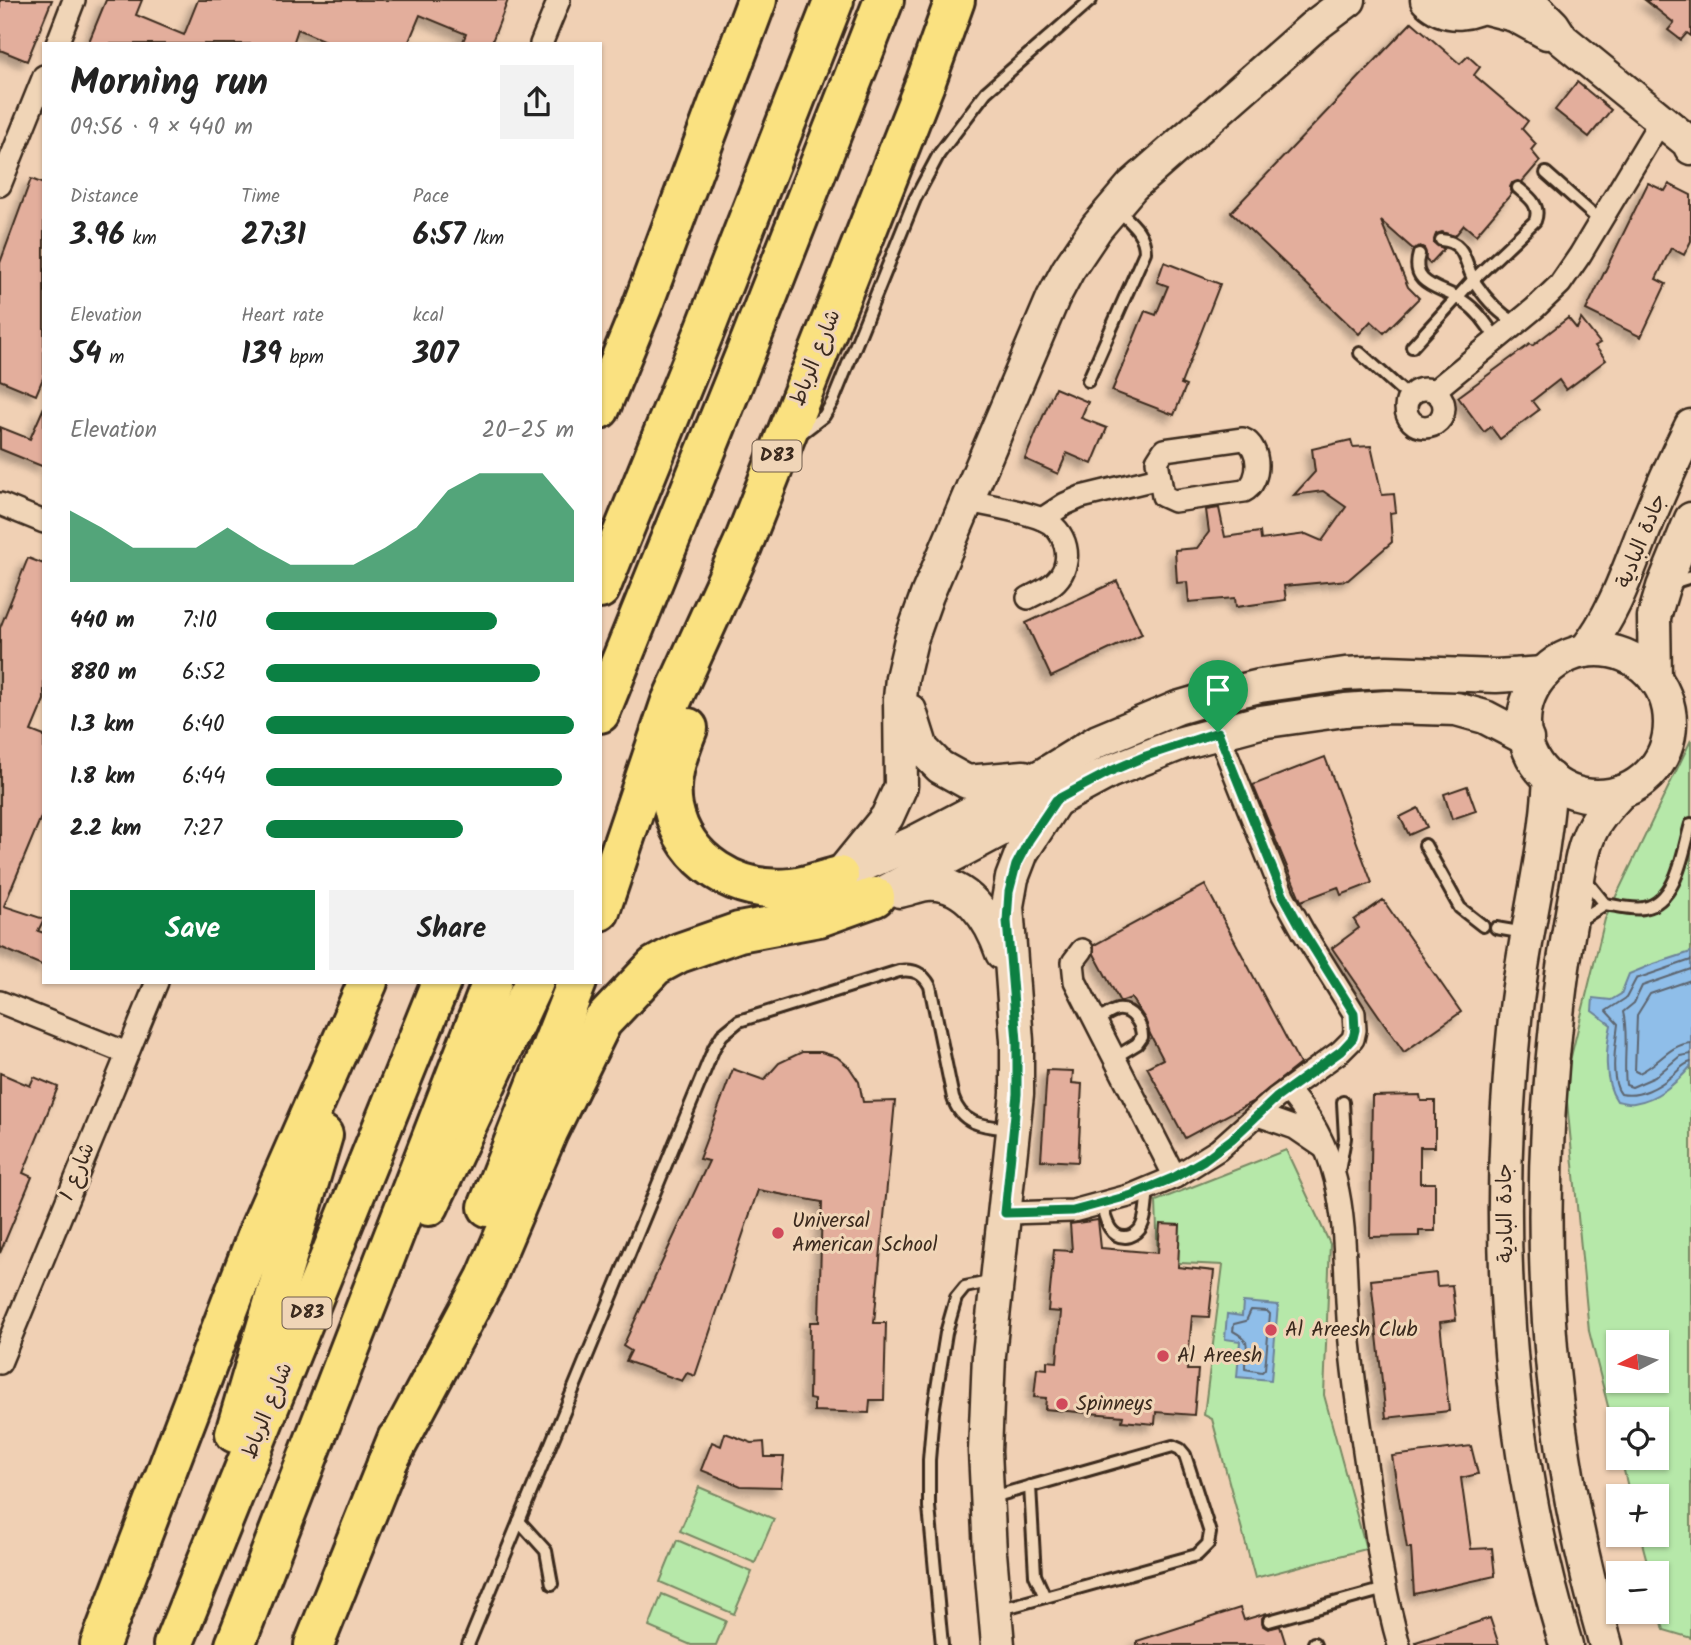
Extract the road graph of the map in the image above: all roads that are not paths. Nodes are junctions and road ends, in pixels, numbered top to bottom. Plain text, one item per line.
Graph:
1 (74, 0) edge
2 (559, 0) edge
3 (757, 0) edge
4 (834, 0) edge
5 (884, 0) edge
6 (954, 0) edge
7 (1091, 0) edge
8 (1427, 0) edge
9 (1528, 0) edge
10 (1349, 2) edge
11 (1488, 4) edge
12 (1562, 39) junction
13 (58, 42) edge
14 (542, 42) edge
15 (42, 81) edge
16 (1684, 136) edge
17 (1546, 173) dead end
18 (0, 185) edge
19 (1518, 188) dead end
20 (1114, 206) junction
21 (1600, 221) junction
22 (1441, 240) dead end
23 (1419, 254) dead end
24 (1473, 280) junction
25 (1458, 298) junction
26 (642, 307) junction
27 (1516, 323) junction
28 (1496, 339) junction
29 (1412, 347) dead end
30 (1360, 353) dead end
31 (602, 373) edge
32 (1088, 382) dead end
33 (1433, 391) junction
34 (1409, 397) junction
35 (602, 405) edge
36 (1691, 426) edge
37 (781, 447) junction
38 (1159, 478) junction
39 (968, 501) junction
40 (0, 504) edge
41 (1042, 519) junction
42 (42, 521) edge
43 (1689, 533) edge
44 (743, 544) junction
45 (1677, 582) edge
46 (602, 584) edge
47 (1028, 598) dead end
48 (1585, 651) junction
49 (1544, 673) junction
50 (902, 678) junction
51 (1656, 679) junction
52 (670, 704) junction
53 (602, 708) edge
54 (1218, 732) junction
55 (1527, 739) junction
56 (1550, 778) junction
57 (1049, 788) junction
58 (1621, 792) junction
59 (1691, 824) edge
60 (602, 827) edge
61 (1425, 845) dead end
62 (1580, 869) junction
63 (839, 876) junction
64 (875, 897) junction
65 (1605, 904) junction
66 (602, 905) edge
67 (1483, 926) dead end
68 (1496, 928) dead end
69 (1569, 928) junction
70 (1528, 934) junction
71 (1082, 950) dead end
72 (1011, 980) junction
73 (156, 984) edge
74 (367, 984) edge
75 (367, 984) edge
76 (440, 984) edge
77 (491, 984) edge
78 (533, 984) edge
79 (576, 984) edge
80 (0, 1002) edge
81 (1096, 1022) junction
82 (127, 1053) junction
83 (1114, 1058) junction
84 (1287, 1090) junction
85 (1343, 1102) dead end
86 (1258, 1115) junction
87 (1015, 1130) junction
88 (1325, 1149) junction
89 (1175, 1177) junction
90 (1337, 1180) junction
91 (1148, 1189) junction
92 (1006, 1205) junction
93 (1092, 1205) junction
94 (997, 1281) junction
95 (0, 1363) edge
96 (387, 1462) junction
97 (305, 1467) junction
98 (1030, 1486) junction
99 (986, 1499) junction
100 (519, 1521) junction
101 (551, 1584) dead end
102 (1385, 1589) junction
103 (1045, 1597) junction
104 (995, 1611) junction
105 (1269, 1621) dead end
106 (100, 1645) edge
107 (173, 1645) edge
108 (235, 1645) edge
109 (314, 1645) edge
110 (468, 1645) edge
111 (942, 1645) edge
112 (998, 1645) edge
113 (1399, 1645) edge
114 (1566, 1645) edge
115 (1606, 1645) edge

1 - 13 street
2 - 14 street
3 - 26 highway
4 - 46 highway
5 - 53 highway
6 - 37 highway, شارع الرباط / D83
7 - 37 lane
8 - 11 street
9 - 12 street
10 - 20 street
11 - 12 street
12 - 16 street
15 - 18 street
16 - 21 street
17 - 21 lane
19 - 24 lane
20 - 32 lane
20 - 39 street
21 - 27 street
22 - 24 lane
23 - 25 lane
24 - 25 lane
24 - 27 lane
25 - 28 lane
25 - 29 lane
26 - 31 highway
26 - 35 highway
27 - 28 street
28 - 33 street
30 - 34 lane
33 - 34 street
33 - 34 street
36 - 48 street, جادة البادية
37 - 44 highway, شارع الرباط / D83
38 - 38 street
38 - 41 street
39 - 41 street
39 - 50 street
40 - 42 street
41 - 47 street
43 - 45 street, جادة البادية
44 - 52 highway, شارع الرباط / D83
44 - 63 highway
45 - 51 street, جادة البادية
48 - 49 street
48 - 51 street
49 - 55 street
49 - 57 street
50 - 57 street
50 - 63 street
51 - 58 street
52 - 60 highway
52 - 66 highway, شارع الرباط / D83
54 - 55 street
54 - 57 street
54 - 84 street
55 - 56 street
56 - 58 street
56 - 70 street, جادة البادية
57 - 63 street
57 - 64 street
57 - 72 street
58 - 62 street, جادة البادية
59 - 65 lane
61 - 67 lane
62 - 65 lane
62 - 69 street, جادة البادية
64 - 72 street
64 - 96 highway
65 - 69 lane
68 - 70 lane
69 - 115 street, جادة البادية
70 - 114 street, جادة البادية
71 - 81 street
72 - 87 street
73 - 82 street, شارع 1
74 - 106 highway
75 - 107 highway
76 - 107 highway, شارع الرباط / D83
77 - 97 highway, D83
78 - 97 highway
79 - 96 highway
80 - 82 street
81 - 83 street
81 - 83 lane
82 - 95 street, شارع 1
83 - 89 street
84 - 86 street
84 - 88 street
85 - 90 lane
86 - 88 street
86 - 89 street
87 - 92 street
87 - 100 lane
88 - 90 street
89 - 91 street
90 - 102 street
91 - 93 street
91 - 93 lane
92 - 93 street
92 - 94 street
94 - 99 street
94 - 111 lane
96 - 109 highway
97 - 108 highway, D83
98 - 99 lane
98 - 103 lane
98 - 103 lane
99 - 104 street
100 - 101 lane
100 - 110 lane
102 - 105 lane
102 - 113 street
103 - 104 lane
104 - 112 street

